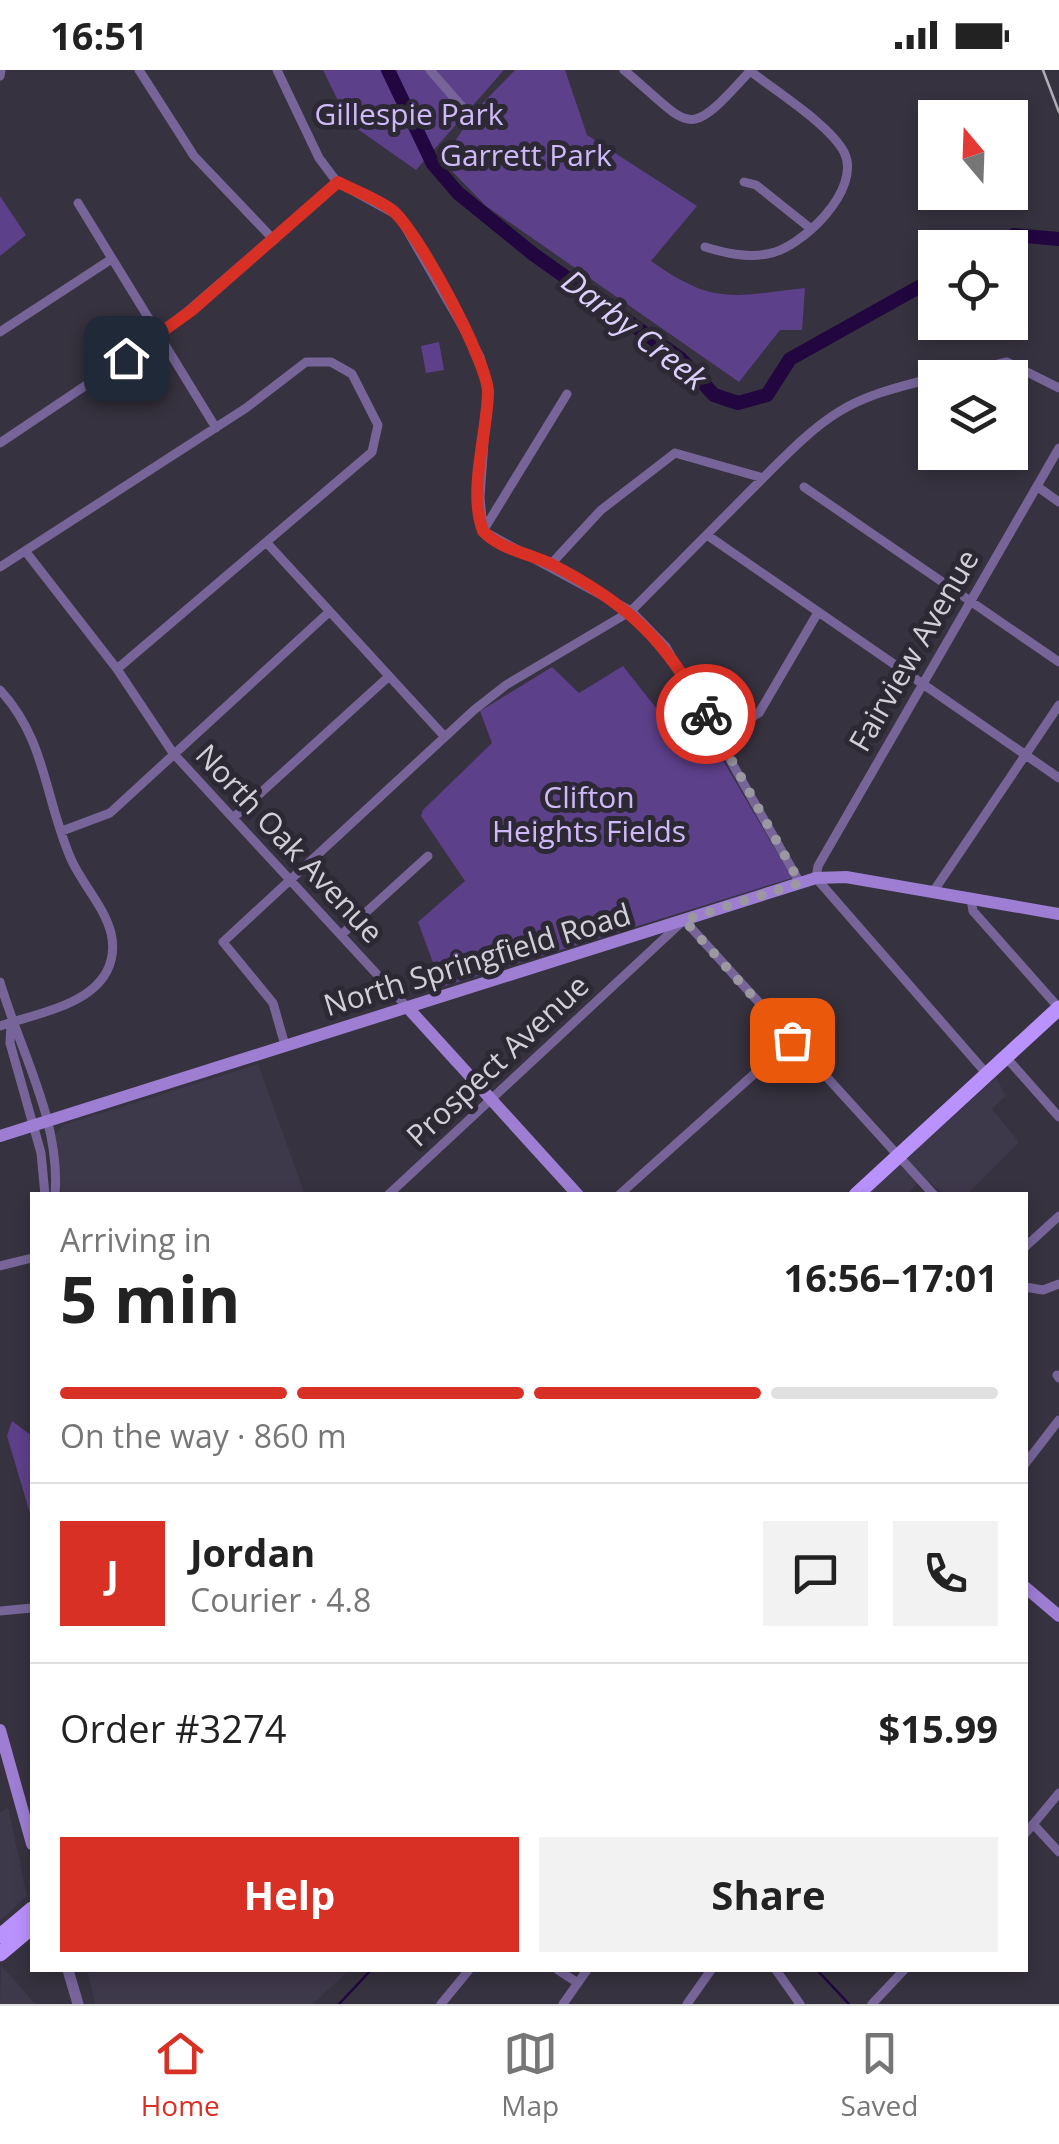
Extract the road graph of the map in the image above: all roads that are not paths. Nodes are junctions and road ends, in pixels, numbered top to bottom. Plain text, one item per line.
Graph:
1 (140, 70) edge
2 (277, 70) edge
3 (430, 70) edge
4 (624, 70) edge
5 (750, 70) edge
6 (464, 109) dead end
7 (338, 182) junction
8 (744, 182) dead end
9 (78, 203) dead end
10 (810, 228) junction
11 (274, 240) junction
12 (705, 247) dead end
13 (110, 260) junction
14 (0, 332) edge
15 (158, 337) junction
16 (1028, 372) edge
17 (918, 382) edge
18 (1059, 388) edge
19 (567, 394) dead end
20 (216, 428) junction
21 (0, 443) edge
22 (1059, 448) edge
23 (764, 478) junction
24 (804, 486) dead end
25 (1038, 487) junction
26 (1059, 502) edge
27 (483, 531) junction
28 (707, 535) junction
29 (267, 543) junction
30 (26, 552) junction
31 (551, 564) junction
32 (0, 567) edge
33 (968, 601) junction
34 (631, 611) junction
35 (328, 613) junction
36 (816, 614) junction
37 (1059, 662) edge
38 (118, 668) junction
39 (387, 678) junction
40 (923, 684) junction
41 (0, 690) edge
42 (1059, 704) edge
43 (445, 737) junction
44 (718, 737) junction
45 (173, 754) junction
46 (1025, 755) junction
47 (1059, 778) edge
48 (233, 818) junction
49 (62, 831) junction
50 (428, 856) dead end
51 (289, 878) junction
52 (816, 878) junction
53 (800, 883) junction
54 (934, 892) junction
55 (971, 900) junction
56 (1059, 914) edge
57 (684, 920) junction
58 (341, 935) junction
59 (0, 982) edge
60 (408, 1008) junction
61 (1059, 1008) edge
62 (11, 1022) junction
63 (0, 1026) edge
64 (792, 1040) junction
65 (285, 1045) junction
66 (1006, 1056) junction
67 (986, 1073) junction
68 (491, 1100) junction
69 (1059, 1118) edge
70 (46, 1121) junction
71 (32, 1125) junction
72 (0, 1136) edge
73 (900, 1155) junction
74 (44, 1192) edge
75 (55, 1192) edge
76 (391, 1192) edge
77 (575, 1192) edge
78 (621, 1192) edge
79 (859, 1192) edge
80 (931, 1192) edge
81 (1059, 1216) edge
82 (1028, 1245) edge
83 (30, 1258) edge
84 (0, 1266) edge
85 (1059, 1284) edge
86 (1028, 1288) edge
87 (1059, 1420) edge
88 (1028, 1460) edge
89 (1028, 1589) edge
90 (30, 1608) edge
91 (0, 1612) edge
92 (1058, 1614) edge
93 (0, 1730) edge
94 (1059, 1793) edge
95 (1034, 1824) junction
96 (1028, 1831) edge
97 (30, 1837) edge
98 (1059, 1852) edge
99 (30, 1912) edge
100 (30, 1929) edge
101 (0, 1936) edge
102 (0, 1954) edge
103 (69, 1972) edge
104 (467, 1972) edge
105 (561, 1972) edge
106 (586, 1972) edge
107 (711, 1972) edge
108 (777, 1972) edge
109 (902, 1972) edge
110 (578, 1983) junction
111 (78, 2004) edge
112 (441, 2004) edge
113 (563, 2004) edge
114 (687, 2004) edge
115 (800, 2004) edge
116 (872, 2004) edge

1 - 11 street
2 - 7 street
3 - 6 street
4 - 5 street
5 - 10 street
7 - 11 street
7 - 27 street
8 - 10 street
9 - 13 street
10 - 12 street
11 - 15 street
13 - 14 street
13 - 15 street
15 - 20 street
15 - 21 street
16 - 18 street
17 - 23 street
19 - 27 street
20 - 29 street
20 - 30 street
22 - 25 street, Fairview Avenue
23 - 28 street
23 - 31 street
24 - 33 street
25 - 26 street
25 - 33 street, Fairview Avenue
27 - 31 street
28 - 34 street
28 - 36 street
29 - 35 street
29 - 38 street
30 - 32 street
30 - 38 street, North Oak Avenue
31 - 34 street
33 - 37 street
33 - 40 street, Fairview Avenue
34 - 43 street
34 - 44 street
35 - 39 street
35 - 45 street
36 - 40 street
36 - 44 street
38 - 45 street, North Oak Avenue
39 - 43 street
39 - 48 street
40 - 46 street
40 - 52 street, Fairview Avenue
41 - 49 street
42 - 46 street
43 - 51 street
44 - 53 street
45 - 48 street, North Oak Avenue
45 - 49 street
46 - 47 street
46 - 54 street
48 - 51 street, North Oak Avenue
49 - 62 street
50 - 58 street
51 - 58 street, North Oak Avenue
51 - 65 street
52 - 53 main road, North Springfield Road
52 - 54 main road, North Springfield Road
52 - 67 street
53 - 57 main road, North Springfield Road
54 - 55 main road, North Springfield Road
55 - 56 main road, North Springfield Road
55 - 61 street
57 - 60 main road, North Springfield Road
57 - 64 street
57 - 68 street, Prospect Avenue
58 - 60 street, North Oak Avenue
59 - 62 street
60 - 65 main road, North Springfield Road
60 - 68 main road, North Oak Avenue
61 - 66 main road
62 - 63 street
62 - 70 street
62 - 71 street
64 - 73 street
64 - 78 street
65 - 70 main road, North Springfield Road
66 - 67 main road
66 - 69 street
67 - 73 main road
68 - 76 street, Prospect Avenue
68 - 77 main road, North Oak Avenue
70 - 71 main road, North Springfield Road
70 - 75 street
71 - 72 main road, North Springfield Road
71 - 74 street
73 - 79 main road
73 - 80 street
81 - 82 street
83 - 84 street
85 - 86 street
87 - 88 street
89 - 92 main road
90 - 91 street
93 - 97 main road
94 - 95 street
95 - 96 street
95 - 98 street
99 - 101 main road
100 - 102 main road
103 - 111 street
104 - 112 street
105 - 110 street
106 - 110 street
107 - 114 street
108 - 115 street
109 - 116 street
110 - 113 street

